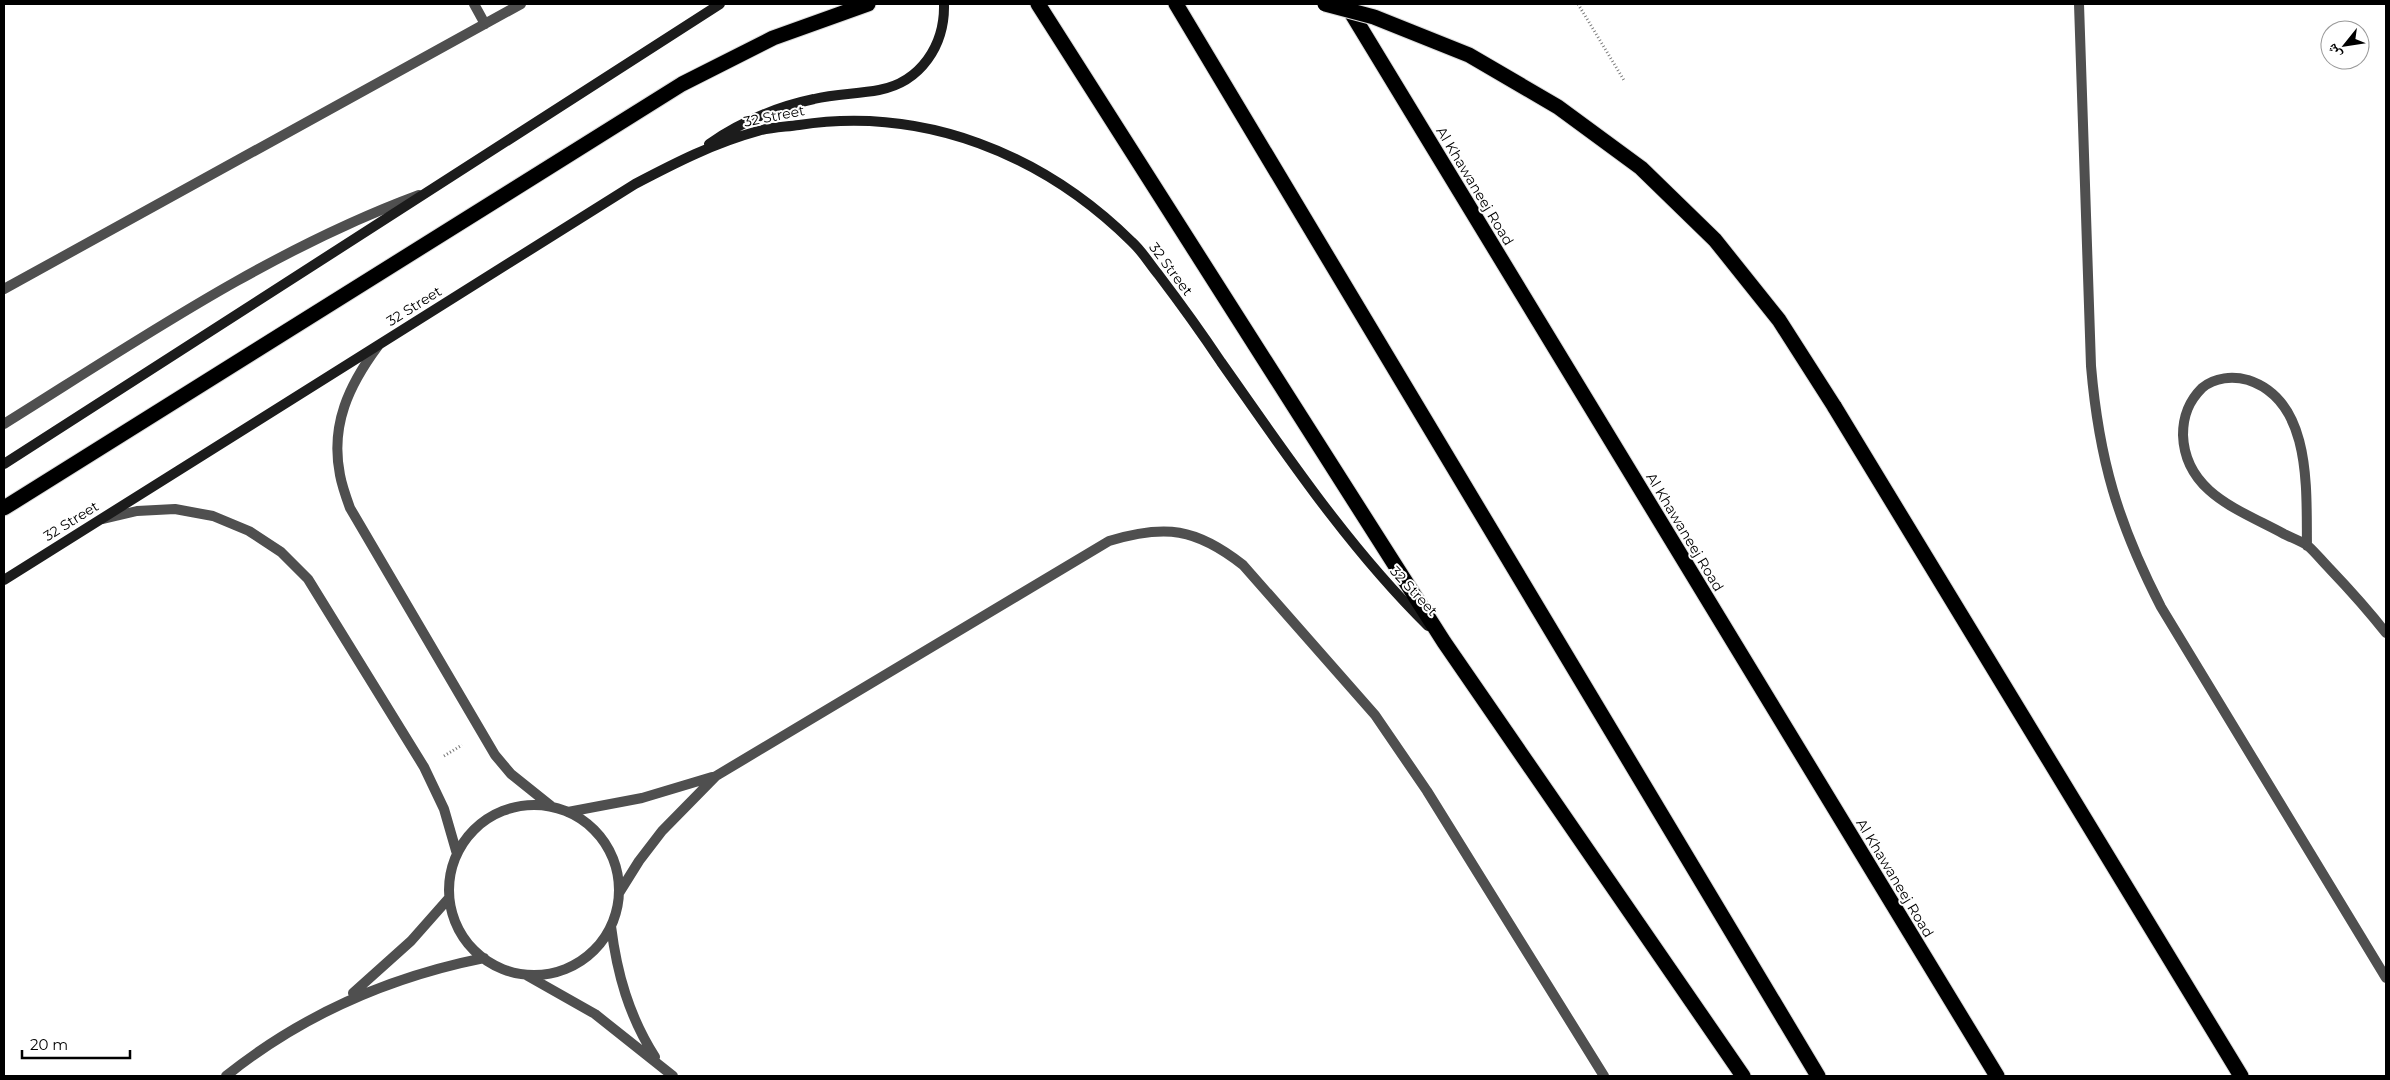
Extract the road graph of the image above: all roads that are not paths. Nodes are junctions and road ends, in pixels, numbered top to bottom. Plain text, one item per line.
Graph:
1 (474, 4) edge
2 (521, 4) edge
3 (720, 4) edge
4 (868, 4) edge
5 (944, 4) edge
6 (1038, 4) edge
7 (1176, 4) edge
8 (1325, 4) edge
9 (1346, 4) edge
10 (2079, 4) edge
11 (485, 24) junction
12 (695, 153) junction
13 (436, 188) junction
14 (4, 289) edge
15 (379, 344) junction
16 (4, 424) edge
17 (4, 464) edge
18 (4, 508) edge
19 (100, 520) junction
20 (2307, 546) junction
21 (4, 580) edge
22 (2386, 633) edge
23 (1444, 642) junction
24 (716, 776) junction
25 (551, 806) junction
26 (568, 812) junction
27 (457, 854) junction
28 (619, 893) junction
29 (449, 898) junction
30 (611, 926) junction
31 (484, 958) junction
32 (523, 974) junction
33 (2386, 978) edge
34 (343, 1002) junction
35 (659, 1064) junction
36 (226, 1076) edge
37 (674, 1076) edge
38 (1604, 1076) edge
39 (1744, 1076) edge
40 (1818, 1076) edge
41 (1997, 1076) edge
42 (2241, 1076) edge

1 - 11 street
2 - 11 street
3 - 13 street
4 - 18 highway
5 - 12 street
6 - 23 highway
7 - 40 highway
8 - 42 highway, bridge
9 - 41 highway, Al Khawaneej Road
10 - 33 street
11 - 14 street
12 - 15 street, 32 Street
12 - 23 street, 32 Street
13 - 16 street
13 - 17 street
15 - 19 street, 32 Street
15 - 25 street
19 - 21 street, 32 Street
19 - 27 street
20 - 20 street
20 - 22 street
23 - 39 highway
24 - 26 street
24 - 28 street
24 - 38 street
25 - 26 street
25 - 27 street
26 - 28 street
27 - 29 street
28 - 30 street
29 - 31 street
29 - 34 street
30 - 32 street
30 - 35 street
31 - 32 street
31 - 34 street
32 - 35 street
34 - 36 street
35 - 37 street

